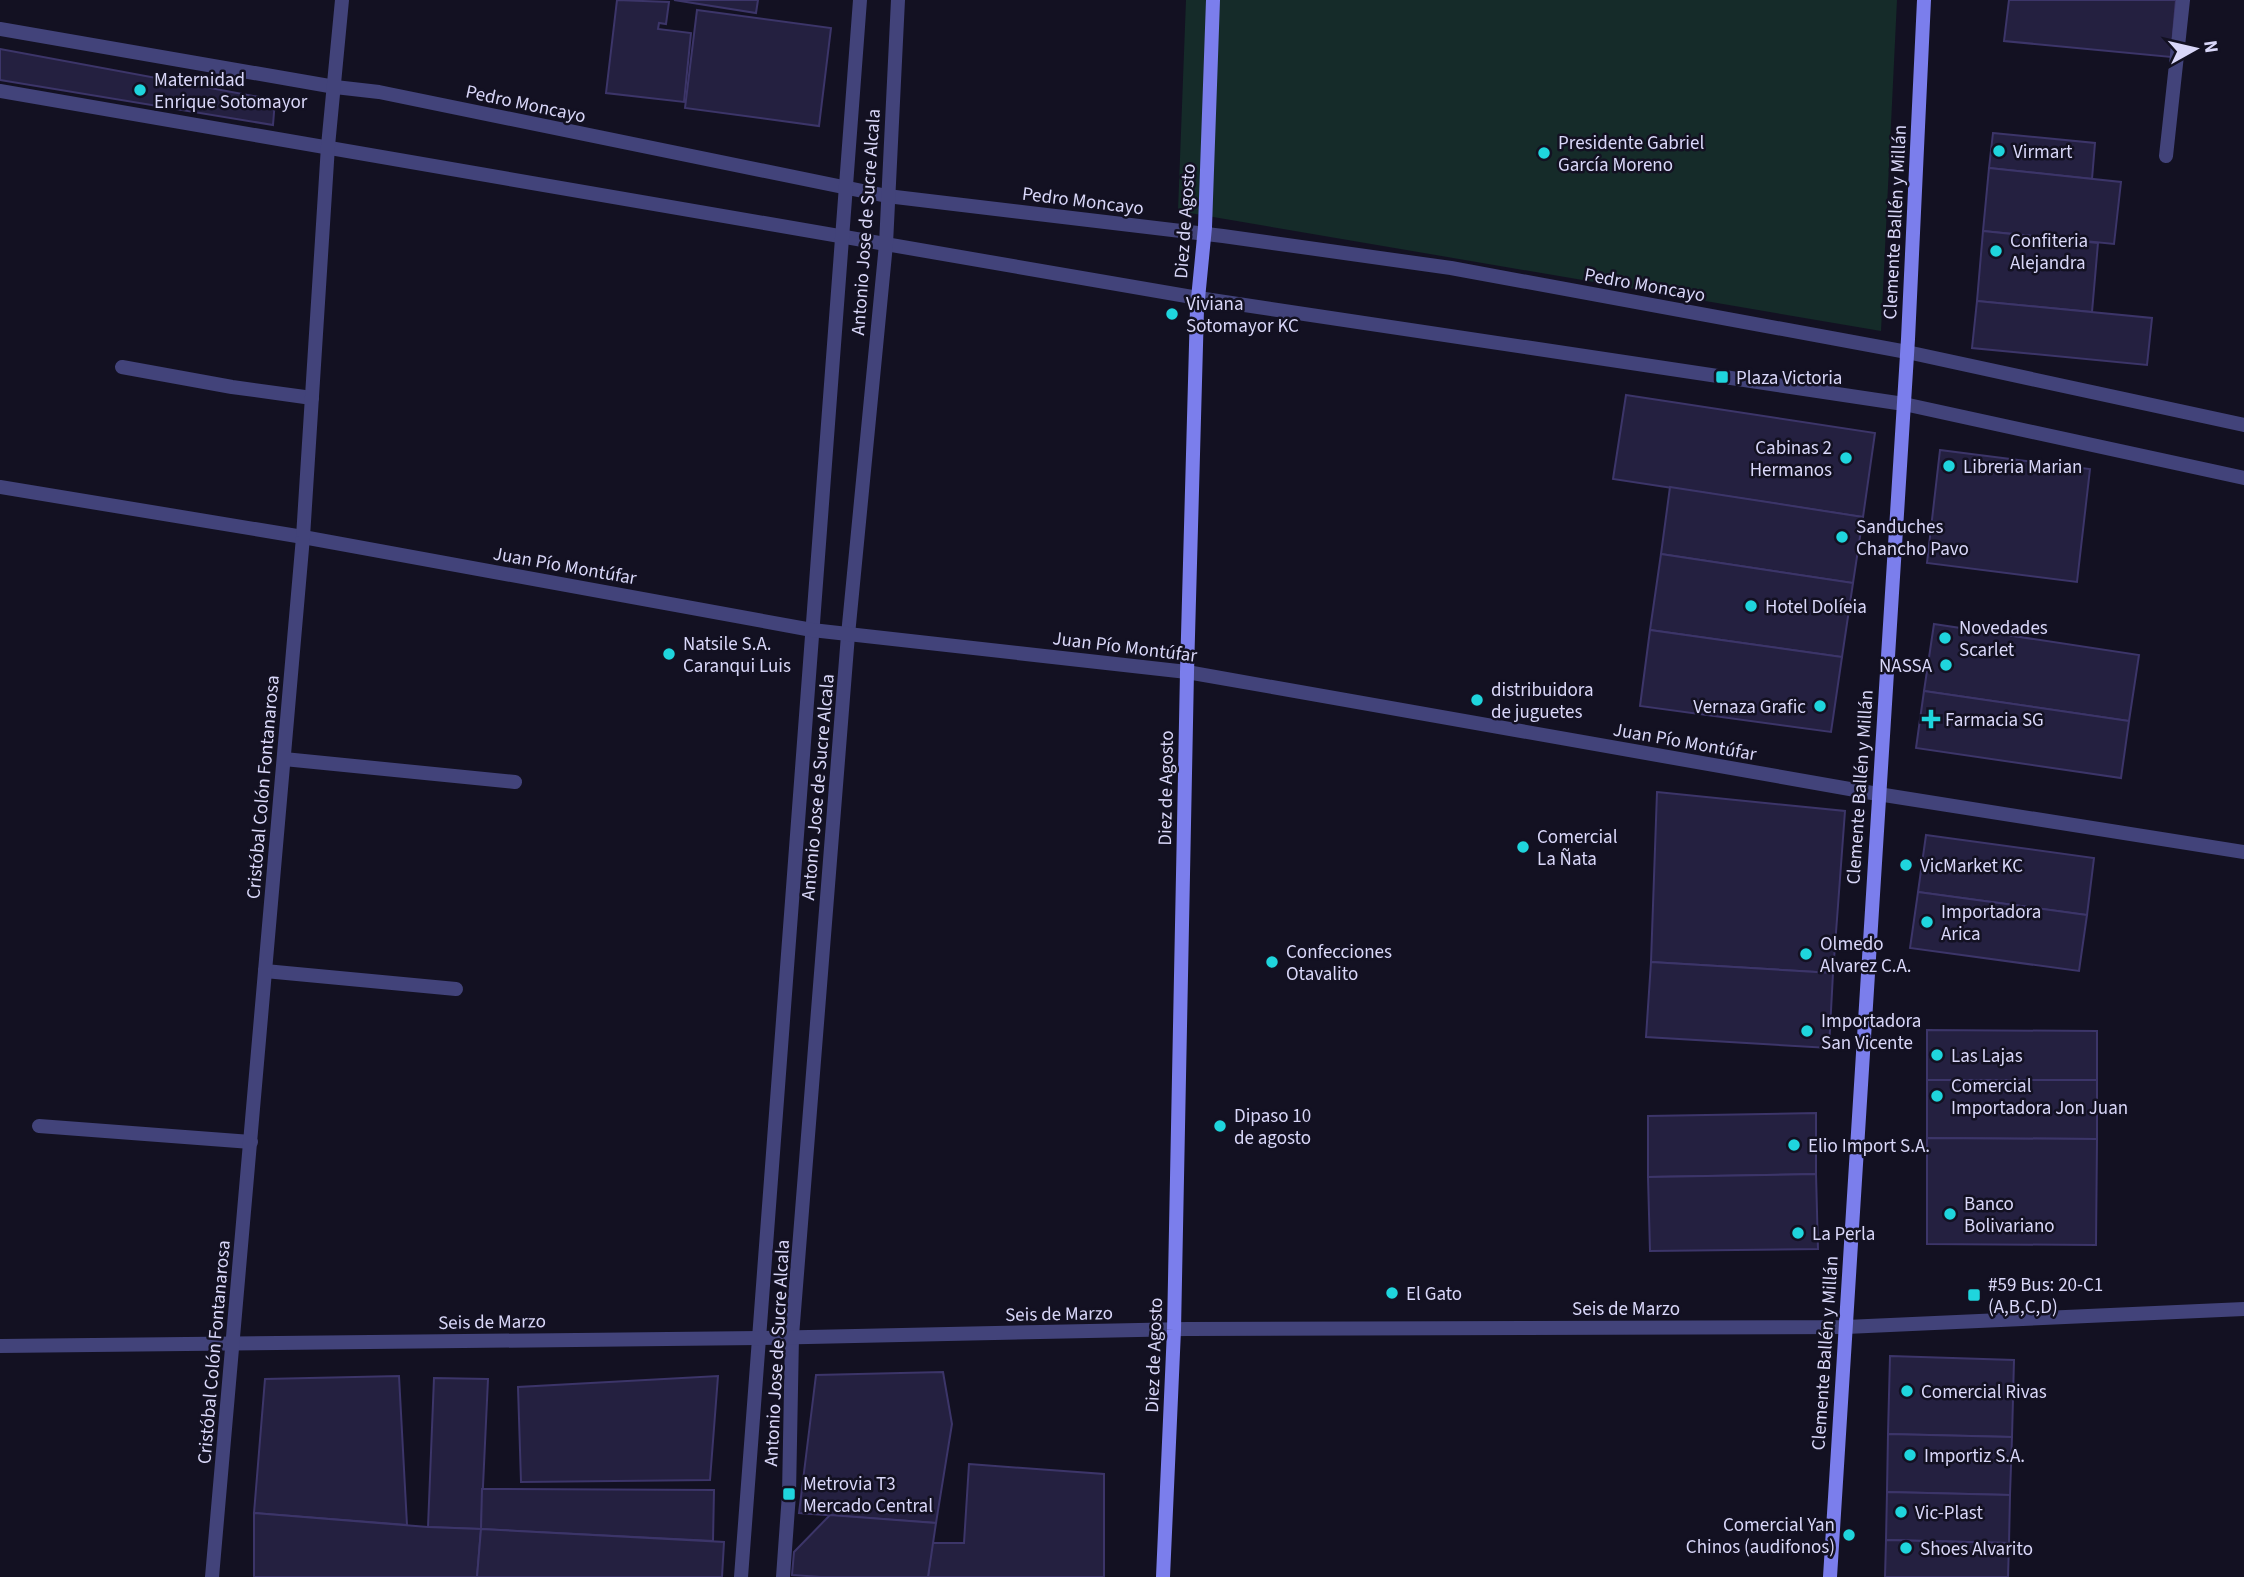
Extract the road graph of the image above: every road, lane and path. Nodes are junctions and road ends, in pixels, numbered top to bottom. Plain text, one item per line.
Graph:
1 (342, 0) edge
2 (860, 0) edge
3 (898, 0) edge
4 (1213, 0) edge
5 (1924, 0) edge
6 (2183, 0) edge
7 (0, 29) edge
8 (335, 87) junction
9 (0, 91) edge
10 (328, 146) junction
11 (2166, 156) dead end
12 (846, 188) junction
13 (887, 196) junction
14 (1205, 233) junction
15 (842, 238) junction
16 (886, 244) junction
17 (1198, 298) junction
18 (1907, 352) junction
19 (122, 367) dead end
20 (312, 398) junction
21 (1904, 404) junction
22 (2244, 425) edge
23 (2244, 478) edge
24 (0, 487) edge
25 (303, 537) junction
26 (812, 630) junction
27 (848, 635) junction
28 (1187, 672) junction
29 (284, 759) junction
30 (515, 782) dead end
31 (1878, 794) junction
32 (2244, 852) edge
33 (265, 971) junction
34 (456, 989) dead end
35 (39, 1126) dead end
36 (251, 1142) junction
37 (2244, 1309) edge
38 (1846, 1326) junction
39 (1174, 1330) junction
40 (792, 1336) junction
41 (759, 1338) junction
42 (234, 1343) junction
43 (0, 1346) edge
44 (212, 1577) edge
45 (741, 1577) edge
46 (783, 1577) edge
47 (1163, 1577) edge
48 (1830, 1577) edge

1 - 8 street, Cristóbal Colón Fontanarosa
2 - 12 street, Antonio Jose de Sucre Alcala
3 - 13 street, Antonio Jose de Sucre Alcala
4 - 14 street, Diez de Agosto
5 - 18 street, Clemente Ballén y Millán
6 - 11 street
7 - 8 street, Pedro Moncayo
8 - 10 street, Cristóbal Colón Fontanarosa
8 - 12 street, Pedro Moncayo
9 - 10 street
10 - 15 street
10 - 20 street, Cristóbal Colón Fontanarosa
12 - 13 street, Pedro Moncayo
12 - 15 street, Antonio Jose de Sucre Alcala
13 - 14 street, Pedro Moncayo
13 - 16 street, Antonio Jose de Sucre Alcala
14 - 17 street, Diez de Agosto
14 - 18 street, Pedro Moncayo
15 - 16 street
15 - 26 street, Antonio Jose de Sucre Alcala
16 - 17 street
16 - 27 street, Antonio Jose de Sucre Alcala
17 - 21 street
17 - 28 street, Diez de Agosto
18 - 21 street, Clemente Ballén y Millán
18 - 22 street, Pedro Moncayo
19 - 20 street
20 - 25 street, Cristóbal Colón Fontanarosa
21 - 23 street
21 - 31 street, Clemente Ballén y Millán
24 - 25 street, Juan Pío Montúfar
25 - 26 street, Juan Pío Montúfar
25 - 29 street, Cristóbal Colón Fontanarosa
26 - 27 street, Juan Pío Montúfar
26 - 41 street, Antonio Jose de Sucre Alcala
27 - 28 street, Juan Pío Montúfar
27 - 40 street, Antonio Jose de Sucre Alcala
28 - 31 street, Juan Pío Montúfar
28 - 39 street, Diez de Agosto
29 - 30 street
29 - 33 street, Cristóbal Colón Fontanarosa
31 - 32 street, Juan Pío Montúfar
31 - 38 street, Clemente Ballén y Millán
33 - 34 street
33 - 36 street, Cristóbal Colón Fontanarosa
35 - 36 street
36 - 42 street, Cristóbal Colón Fontanarosa
37 - 38 street, Seis de Marzo
38 - 39 street, Seis de Marzo
38 - 48 street, Clemente Ballén y Millán
39 - 40 street, Seis de Marzo
39 - 47 street, Diez de Agosto
40 - 41 street, Seis de Marzo
40 - 46 street, Antonio Jose de Sucre Alcala
41 - 42 street, Seis de Marzo
41 - 45 street, Antonio Jose de Sucre Alcala
42 - 43 street, Seis de Marzo
42 - 44 street, Cristóbal Colón Fontanarosa

